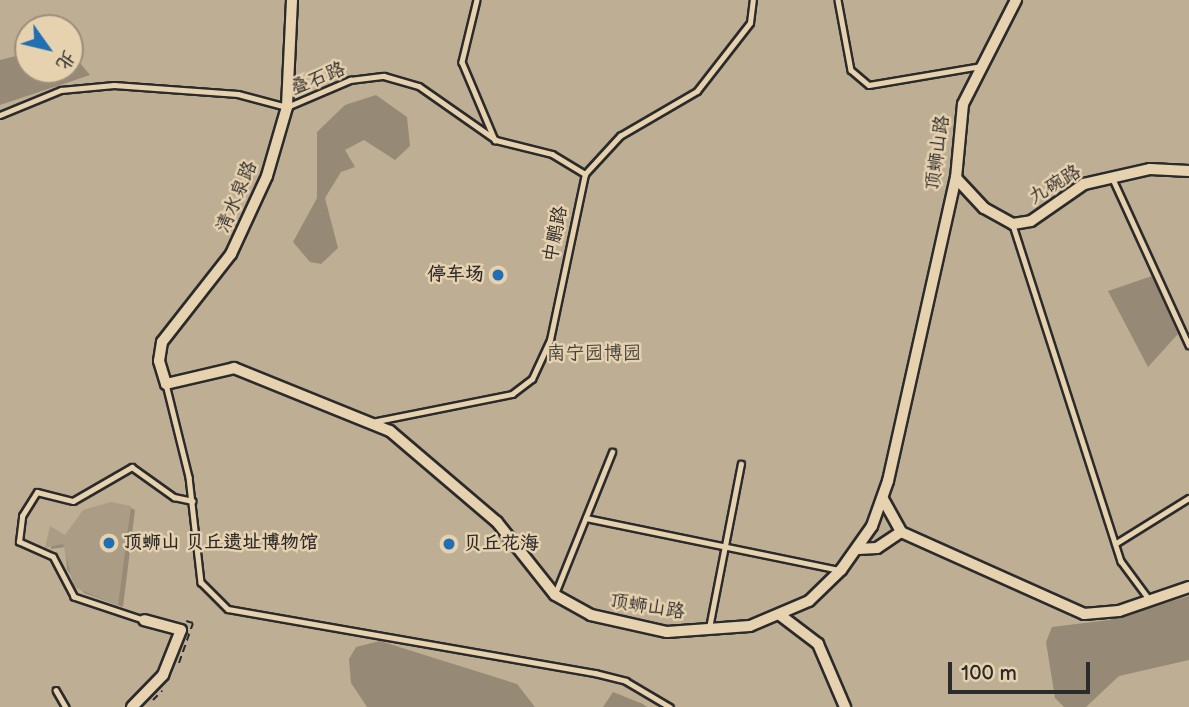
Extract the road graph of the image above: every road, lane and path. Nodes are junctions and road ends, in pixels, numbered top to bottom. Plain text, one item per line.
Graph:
1 (292, 0) edge
2 (477, 0) edge
3 (753, 0) edge
4 (838, 0) edge
5 (1016, 0) edge
6 (982, 66) junction
7 (287, 107) junction
8 (0, 115) edge
9 (496, 141) junction
10 (1189, 171) edge
11 (585, 174) junction
12 (1111, 176) junction
13 (956, 178) junction
14 (1013, 224) junction
15 (1189, 345) edge
16 (166, 384) junction
17 (371, 422) junction
18 (612, 452) dead end
19 (741, 464) dead end
20 (1189, 498) edge
21 (883, 499) junction
22 (193, 501) junction
23 (586, 518) junction
24 (901, 532) junction
25 (1115, 544) junction
26 (723, 546) junction
27 (858, 549) junction
28 (841, 570) junction
29 (1189, 587) edge
30 (555, 595) junction
31 (1152, 601) junction
32 (780, 615) junction
33 (144, 620) joint
34 (708, 632) junction
35 (57, 690) dead end
36 (66, 707) edge
37 (132, 707) edge
38 (670, 707) edge
39 (845, 707) edge

1 - 7 street, 清水泉路
2 - 9 lane
3 - 11 lane, 中鹏路
4 - 6 lane
5 - 6 street, 顶蛳山路
6 - 13 street, 顶蛳山路
7 - 8 lane, 叠石路
7 - 9 lane, 叠石路
7 - 16 street, 清水泉路
9 - 11 lane, 叠石路
10 - 12 street, 九碗路
11 - 17 lane, 中鹏路
12 - 14 street, 九碗路
12 - 15 lane
13 - 14 street, 九碗路
13 - 21 street, 顶蛳山路
14 - 25 lane
16 - 17 street, 顶蛳山路
16 - 22 lane
17 - 30 street, 顶蛳山路
18 - 23 lane
19 - 26 lane
20 - 25 lane
21 - 24 street
21 - 27 street, 顶蛳山路
22 - 33 lane
22 - 38 lane
23 - 26 lane
23 - 30 lane
24 - 27 street
24 - 31 street
25 - 31 lane
26 - 28 lane
26 - 34 lane
27 - 28 street, 顶蛳山路
28 - 32 street, 顶蛳山路
29 - 31 street
30 - 34 street, 顶蛳山路
32 - 34 street, 顶蛳山路
32 - 39 street
33 - 37 street
35 - 36 lane

